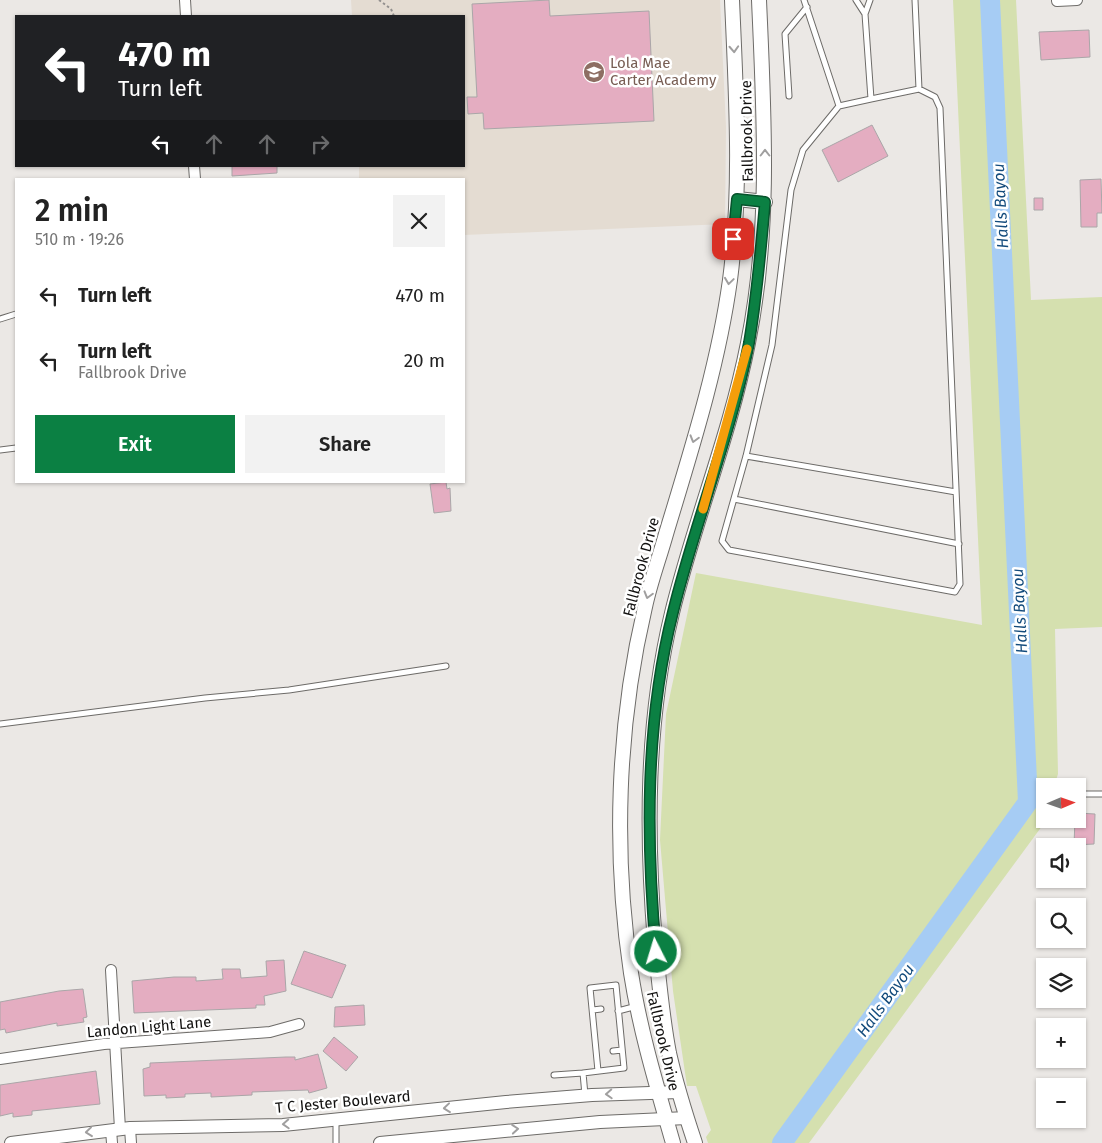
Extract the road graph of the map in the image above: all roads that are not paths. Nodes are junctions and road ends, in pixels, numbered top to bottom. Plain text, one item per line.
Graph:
1 (186, 0) edge
2 (732, 0) edge
3 (759, 0) edge
4 (804, 0) edge
5 (856, 0) edge
6 (870, 0) edge
7 (915, 0) edge
8 (1077, 0) edge
9 (1057, 1) edge
10 (807, 7) junction
11 (865, 14) junction
12 (186, 15) edge
13 (919, 89) junction
14 (789, 96) dead end
15 (871, 99) junction
16 (839, 106) junction
17 (737, 199) junction
18 (765, 202) junction
19 (15, 314) edge
20 (0, 319) edge
21 (15, 448) edge
22 (0, 450) edge
23 (746, 456) junction
24 (956, 492) junction
25 (734, 499) junction
26 (958, 544) junction
27 (446, 666) dead end
28 (0, 724) edge
29 (1086, 794) edge
30 (1102, 794) edge
31 (111, 970) dead end
32 (638, 1006) junction
33 (601, 1009) dead end
34 (616, 1009) junction
35 (593, 1010) junction
36 (601, 1023) dead end
37 (299, 1024) dead end
38 (594, 1024) junction
39 (620, 1036) junction
40 (613, 1037) dead end
41 (114, 1043) junction
42 (622, 1050) junction
43 (614, 1051) dead end
44 (0, 1059) edge
45 (598, 1071) junction
46 (584, 1073) junction
47 (554, 1075) dead end
48 (658, 1092) junction
49 (679, 1092) junction
50 (586, 1095) junction
51 (687, 1118) junction
52 (666, 1119) junction
53 (336, 1120) junction
54 (120, 1129) junction
55 (11, 1143) edge
56 (112, 1143) edge
57 (131, 1143) edge
58 (336, 1143) edge
59 (380, 1143) edge
60 (673, 1143) edge
61 (694, 1143) edge

1 - 12 street
2 -> 17 main road, Fallbrook Drive
18 -> 3 main road, Fallbrook Drive
4 - 10 lane
5 - 11 lane
6 - 11 lane
7 - 13 lane
8 - 9 street
10 - 14 lane
10 - 16 lane
11 - 15 lane
13 - 15 lane
13 - 24 lane
15 - 16 lane
16 - 23 lane
17 - 18 main road
17 -> 32 main road, Fallbrook Drive
18 - 49 main road, Fallbrook Drive
19 - 20 lane
21 - 22 lane
23 - 24 lane
23 - 25 lane
24 - 26 lane
25 - 26 lane
25 - 26 lane
27 - 28 lane
29 - 30 lane
31 - 41 street
32 - 34 lane
32 - 48 main road, Fallbrook Drive
33 - 35 lane
34 - 35 lane
34 - 39 lane
35 - 38 lane
36 - 38 lane
37 - 41 street, Landon Light Lane
38 - 45 lane
39 - 40 lane
39 - 42 lane
41 - 44 street, Landon Light Lane
41 - 54 street
42 - 43 lane
42 - 45 lane
45 - 46 lane
46 - 47 lane
46 - 50 lane
48 - 49 street, T C Jester Boulevard
48 -> 50 street, T C Jester Boulevard
48 - 52 main road, Fallbrook Drive
49 - 51 main road, Fallbrook Drive
50 -> 53 street, T C Jester Boulevard
51 - 52 street
51 - 61 main road, Fallbrook Drive
59 -> 52 street
52 - 60 main road, Fallbrook Drive
53 -> 54 street, T C Jester Boulevard
53 - 58 lane
54 -> 55 street, T C Jester Boulevard
54 - 56 street
54 - 57 street

